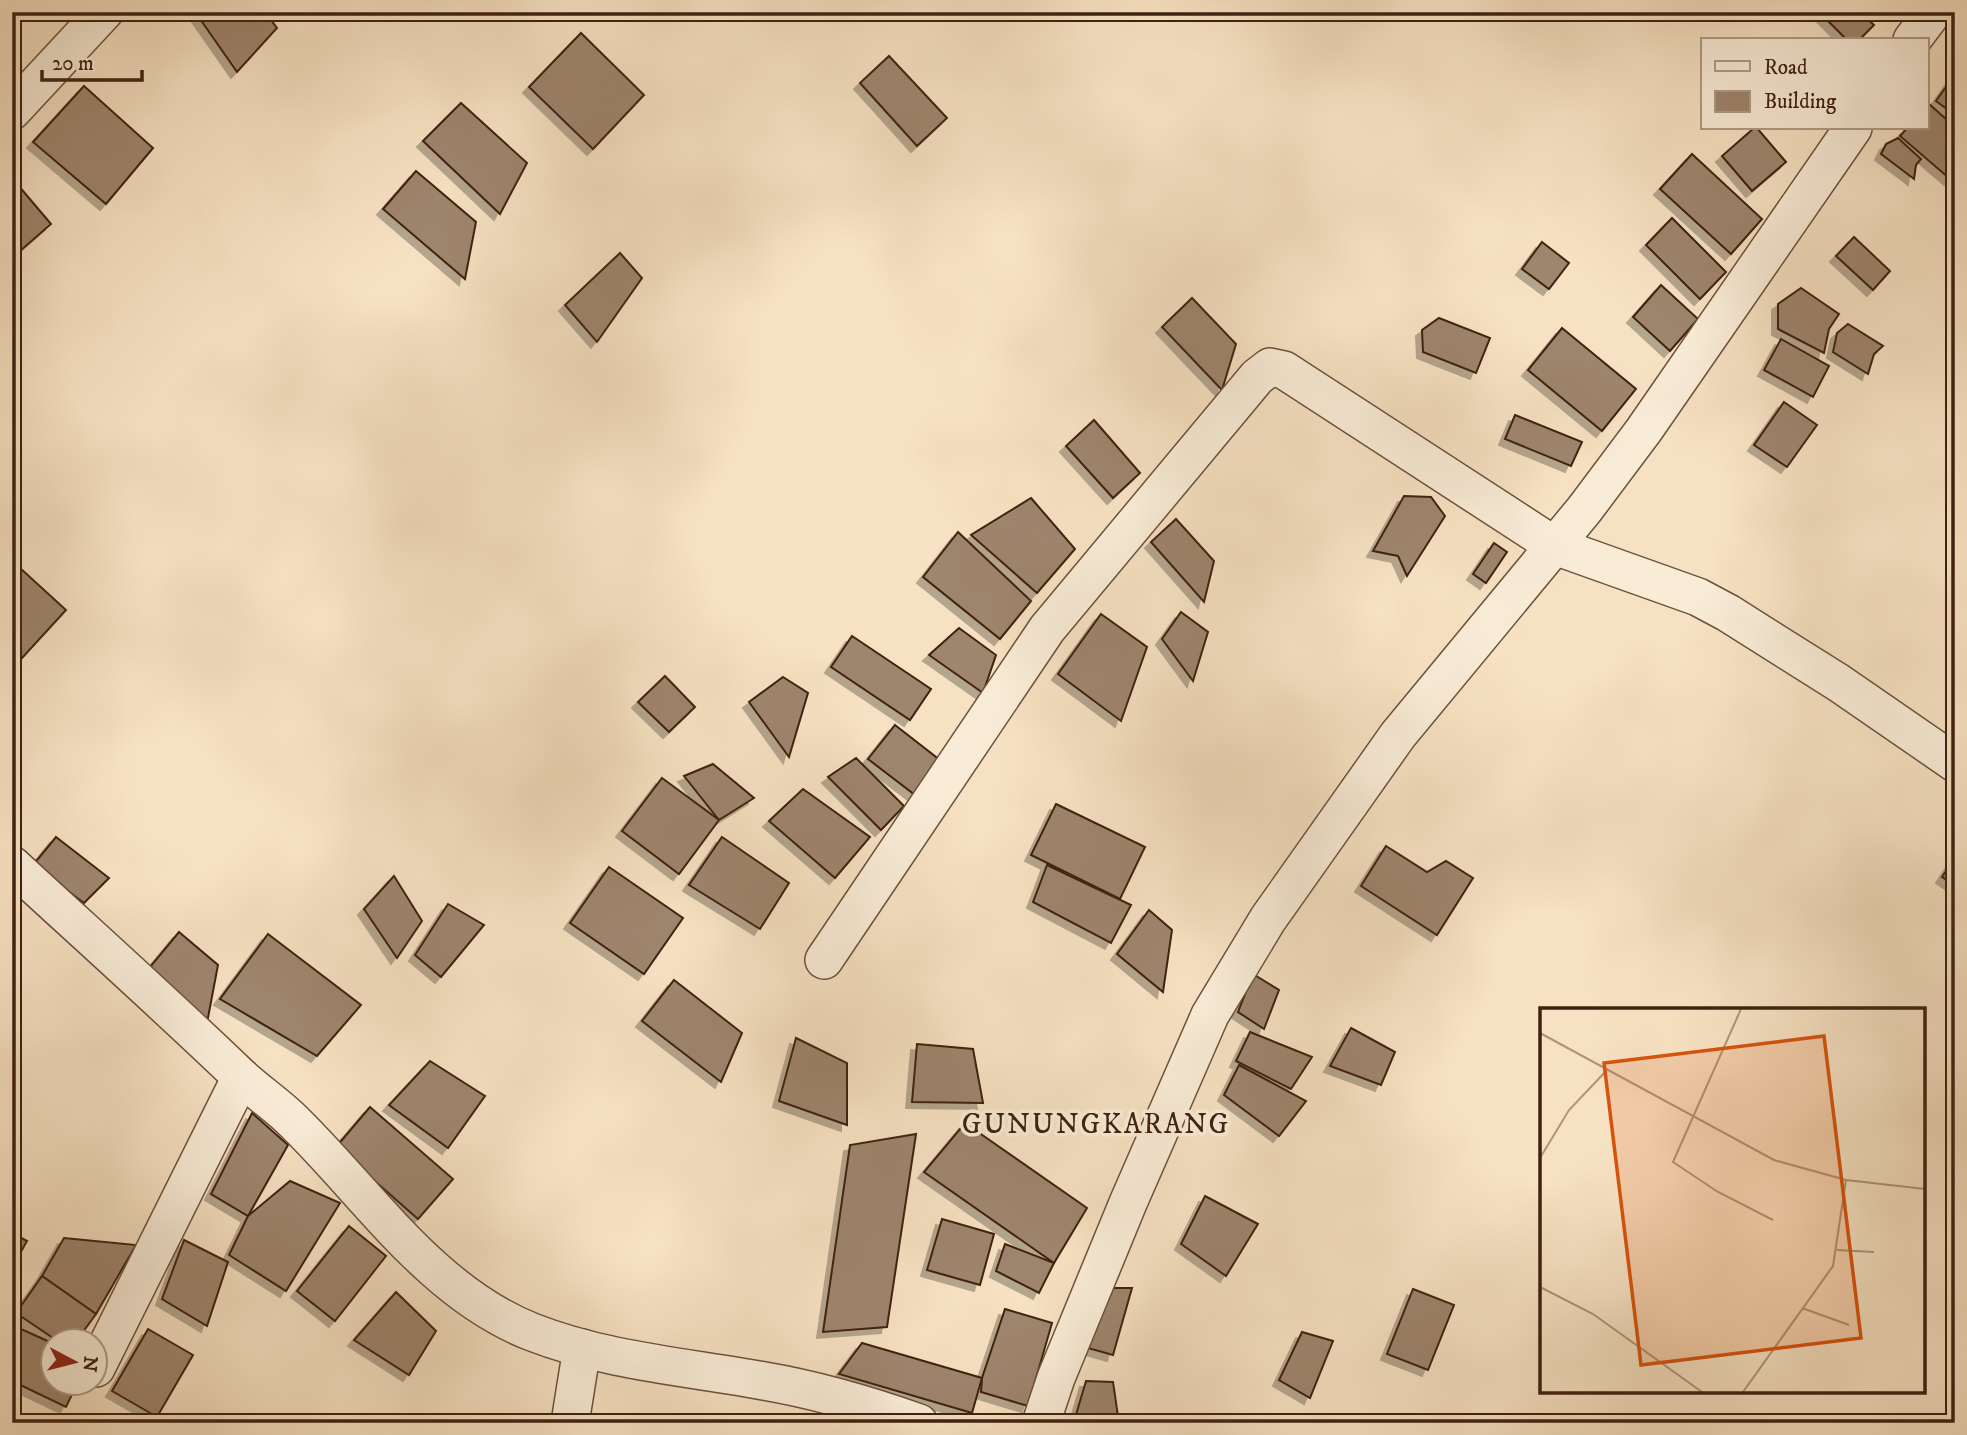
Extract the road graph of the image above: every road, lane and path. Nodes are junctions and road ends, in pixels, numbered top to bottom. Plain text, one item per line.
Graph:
1 (104, 12) edge
2 (12, 111) edge
3 (1852, 130) edge
4 (1555, 545) junction
5 (1955, 763) edge
6 (12, 865) edge
7 (824, 961) dead end
8 (241, 1077) junction
9 (108, 1344) edge
10 (582, 1348) junction
11 (570, 1423) edge
12 (919, 1423) edge
13 (1041, 1423) edge

1 - 2 street
3 - 4 street
4 - 5 street
4 - 7 street
4 - 13 street
6 - 8 street
8 - 9 street
8 - 10 street
10 - 11 street
10 - 12 street

